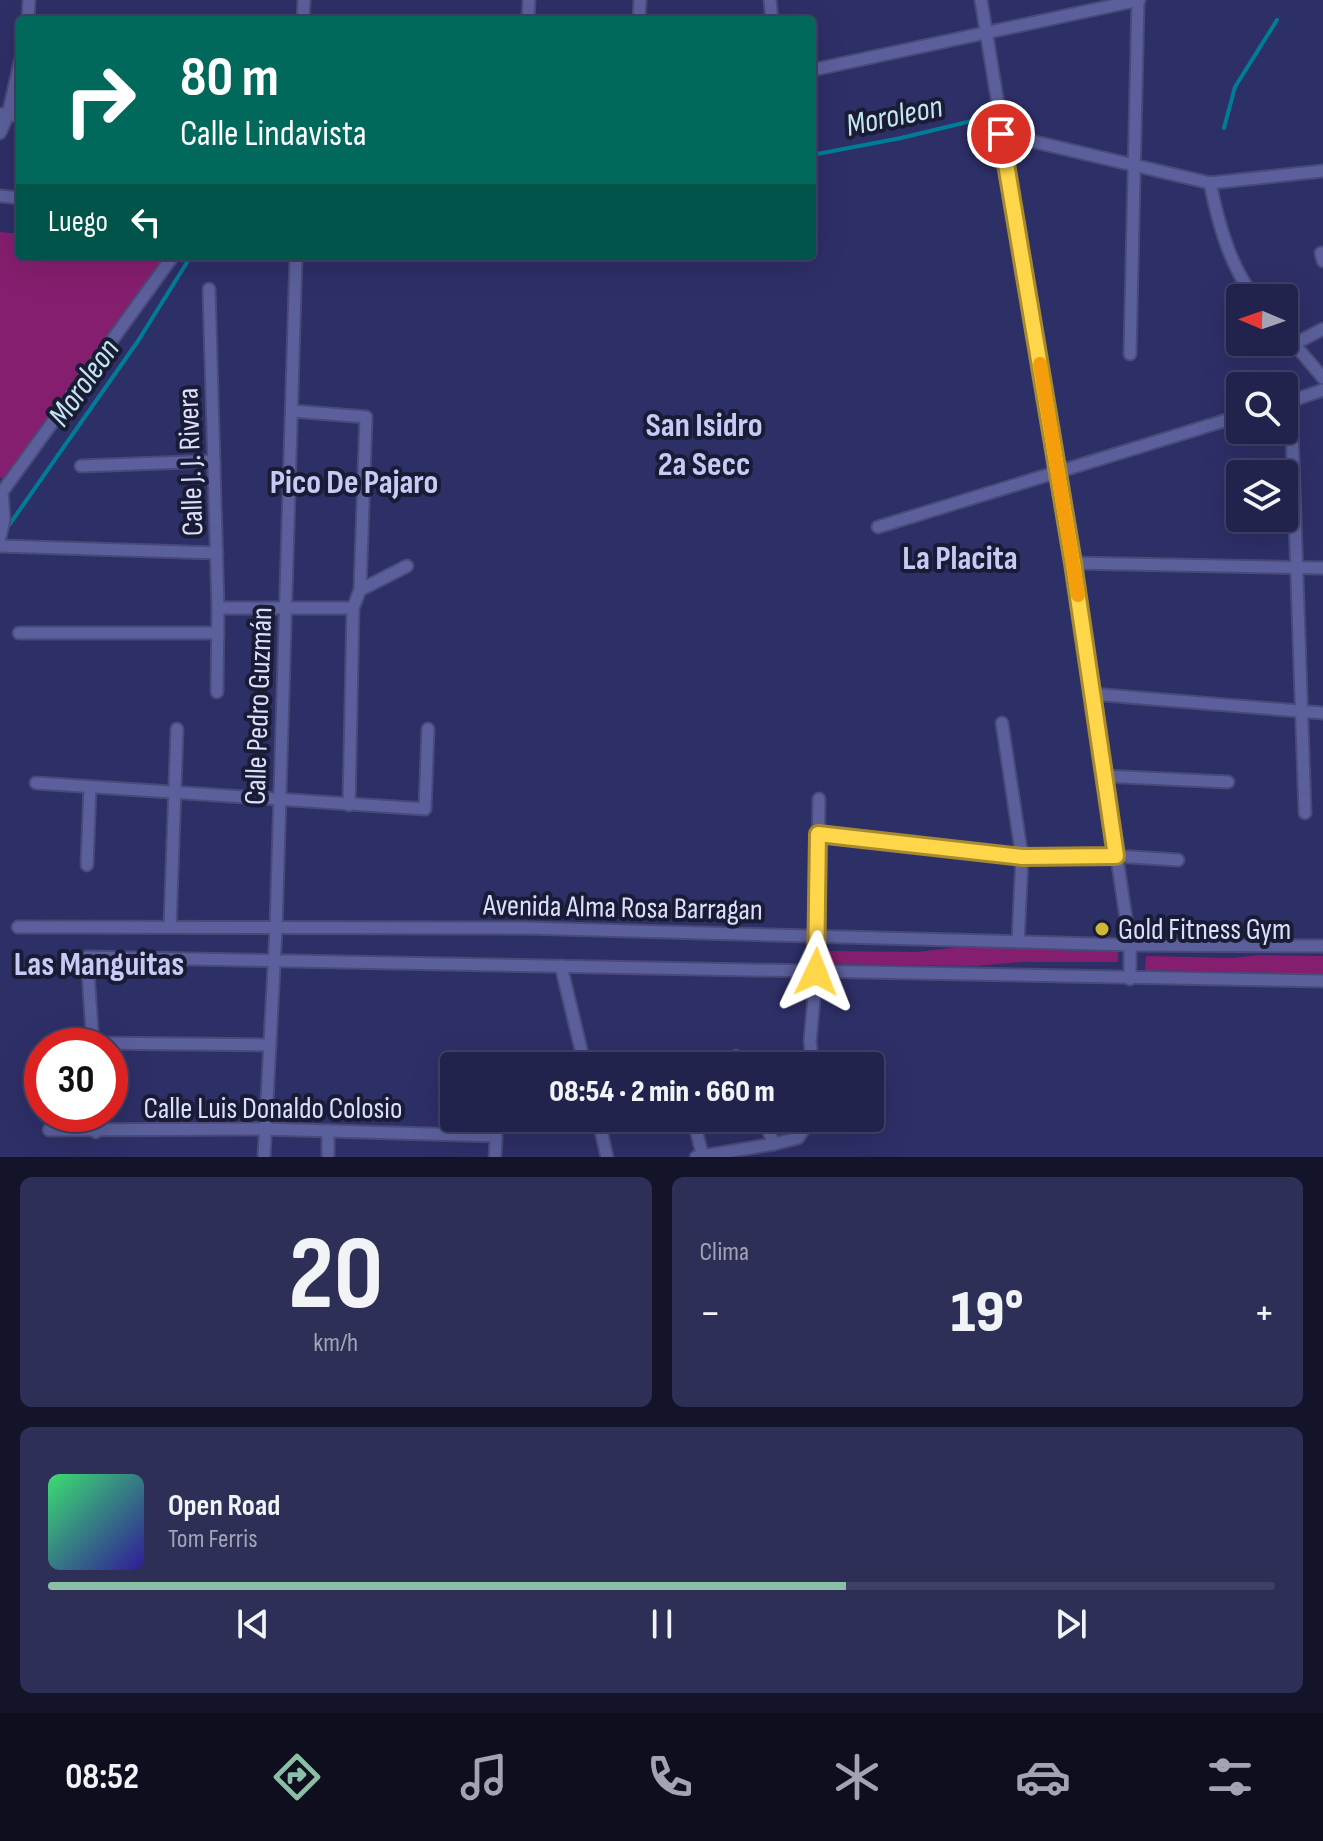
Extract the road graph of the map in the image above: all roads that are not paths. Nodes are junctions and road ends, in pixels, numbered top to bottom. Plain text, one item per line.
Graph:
1 (981, 0) edge
2 (1138, 0) edge
3 (986, 32) junction
4 (816, 69) edge
5 (16, 81) edge
6 (9, 115) edge
7 (0, 133) edge
8 (1001, 134) junction
9 (1133, 166) junction
10 (1323, 171) edge
11 (1210, 183) junction
12 (170, 260) edge
13 (296, 260) edge
14 (1244, 284) edge
15 (209, 289) dead end
16 (1323, 329) edge
17 (1298, 342) edge
18 (1298, 349) edge
19 (1130, 354) dead end
20 (1323, 378) edge
21 (1323, 390) edge
22 (1298, 398) edge
23 (293, 411) junction
24 (1226, 420) edge
25 (1290, 444) edge
26 (214, 461) junction
27 (81, 466) dead end
28 (1058, 470) junction
29 (1, 493) edge
30 (878, 527) dead end
31 (0, 537) edge
32 (0, 546) edge
33 (217, 553) junction
34 (1073, 563) junction
35 (407, 566) dead end
36 (1297, 567) junction
37 (1323, 568) edge
38 (360, 590) junction
39 (218, 608) junction
40 (353, 608) junction
41 (286, 609) junction
42 (19, 633) dead end
43 (218, 633) junction
44 (217, 692) dead end
45 (1092, 694) junction
46 (1303, 711) junction
47 (1323, 713) edge
48 (1002, 723) dead end
49 (177, 729) dead end
50 (428, 729) dead end
51 (1104, 776) junction
52 (1228, 782) dead end
53 (36, 783) dead end
54 (90, 787) junction
55 (175, 794) junction
56 (819, 799) dead end
57 (278, 801) junction
58 (349, 805) junction
59 (1305, 813) dead end
60 (818, 834) junction
61 (1116, 856) junction
62 (1022, 857) junction
63 (1178, 860) dead end
64 (87, 865) dead end
65 (18, 927) dead end
66 (170, 927) junction
67 (276, 928) junction
68 (817, 936) junction
69 (1018, 942) junction
70 (1130, 945) junction
71 (1323, 946) edge
72 (275, 959) junction
73 (561, 966) junction
74 (816, 972) junction
75 (1130, 979) junction
76 (1323, 981) edge
77 (92, 1028) edge
78 (128, 1045) edge
79 (270, 1045) junction
80 (582, 1052) edge
81 (811, 1052) edge
82 (265, 1129) junction
83 (128, 1131) edge
84 (328, 1131) junction
85 (601, 1132) edge
86 (696, 1132) edge
87 (769, 1132) edge
88 (802, 1132) edge
89 (774, 1144) junction
90 (701, 1156) edge
91 (264, 1157) edge
92 (328, 1157) edge
93 (495, 1157) edge
94 (607, 1157) edge

1 - 3 street
2 - 3 street
2 - 9 street
3 - 4 street
3 - 8 street
5 - 6 street
6 - 7 street
8 - 9 street
8 - 28 street
9 - 11 street
9 - 19 street
10 - 11 street
11 - 14 street
12 - 29 street
13 - 23 street, Calle Pedro Guzmán
15 - 26 street, Calle J. J. Rivera
16 - 17 street
18 - 20 street
21 - 22 street
23 - 38 street
23 - 41 street, Calle Pedro Guzmán
24 - 28 street
25 - 36 street
26 - 27 street
26 - 33 street, Calle J. J. Rivera
28 - 30 street
28 - 34 street
29 - 31 street
32 - 33 street
33 - 39 street, Calle J. J. Rivera
34 - 36 street
34 - 45 street
35 - 38 street
36 - 37 street
36 - 46 street
38 - 40 street
39 - 41 street
39 - 43 street, Calle J. J. Rivera
40 - 41 street
40 - 58 street
41 - 57 street, Calle Pedro Guzmán
42 - 43 street
43 - 44 street, Calle J. J. Rivera
45 - 46 street
45 - 51 street
46 - 47 street
46 - 59 street
48 - 62 street
49 - 55 street
50 - 58 street
51 - 52 street
51 - 61 street
53 - 54 street
54 - 55 street
54 - 64 street
55 - 57 street
55 - 66 street
56 - 60 street
57 - 58 street
57 - 67 street, Calle Pedro Guzmán
60 - 62 street
60 - 68 street
61 - 62 street
61 - 63 street
61 - 70 street
62 - 69 street
65 - 66 street, Avenida Alma Rosa Barragan
66 - 67 street, Avenida Alma Rosa Barragan
67 - 68 street, Avenida Alma Rosa Barragan
67 - 72 street, Calle Pedro Guzmán
68 - 69 street, Avenida Alma Rosa Barragan
68 - 74 street
69 - 70 street, Avenida Alma Rosa Barragan
70 - 71 street, Avenida Alma Rosa Barragan
70 - 75 street
72 - 73 street, Avenida Alma Rosa Barragan
72 - 77 street, Avenida Alma Rosa Barragan
72 - 79 street, Calle Pedro Guzmán
73 - 74 street, Avenida Alma Rosa Barragan
73 - 80 street
74 - 75 street, Avenida Alma Rosa Barragan
74 - 81 street
75 - 76 street, Avenida Alma Rosa Barragan
78 - 79 street
79 - 82 street, Calle Pedro Guzmán
82 - 83 street, Calle Luis Donaldo Colosio
82 - 84 street, Calle Luis Donaldo Colosio
82 - 91 street, Calle Pedro Guzmán
84 - 92 street
84 - 93 street, Calle Luis Donaldo Colosio
85 - 94 street
86 - 90 street
87 - 89 street
88 - 89 street
89 - 90 street

